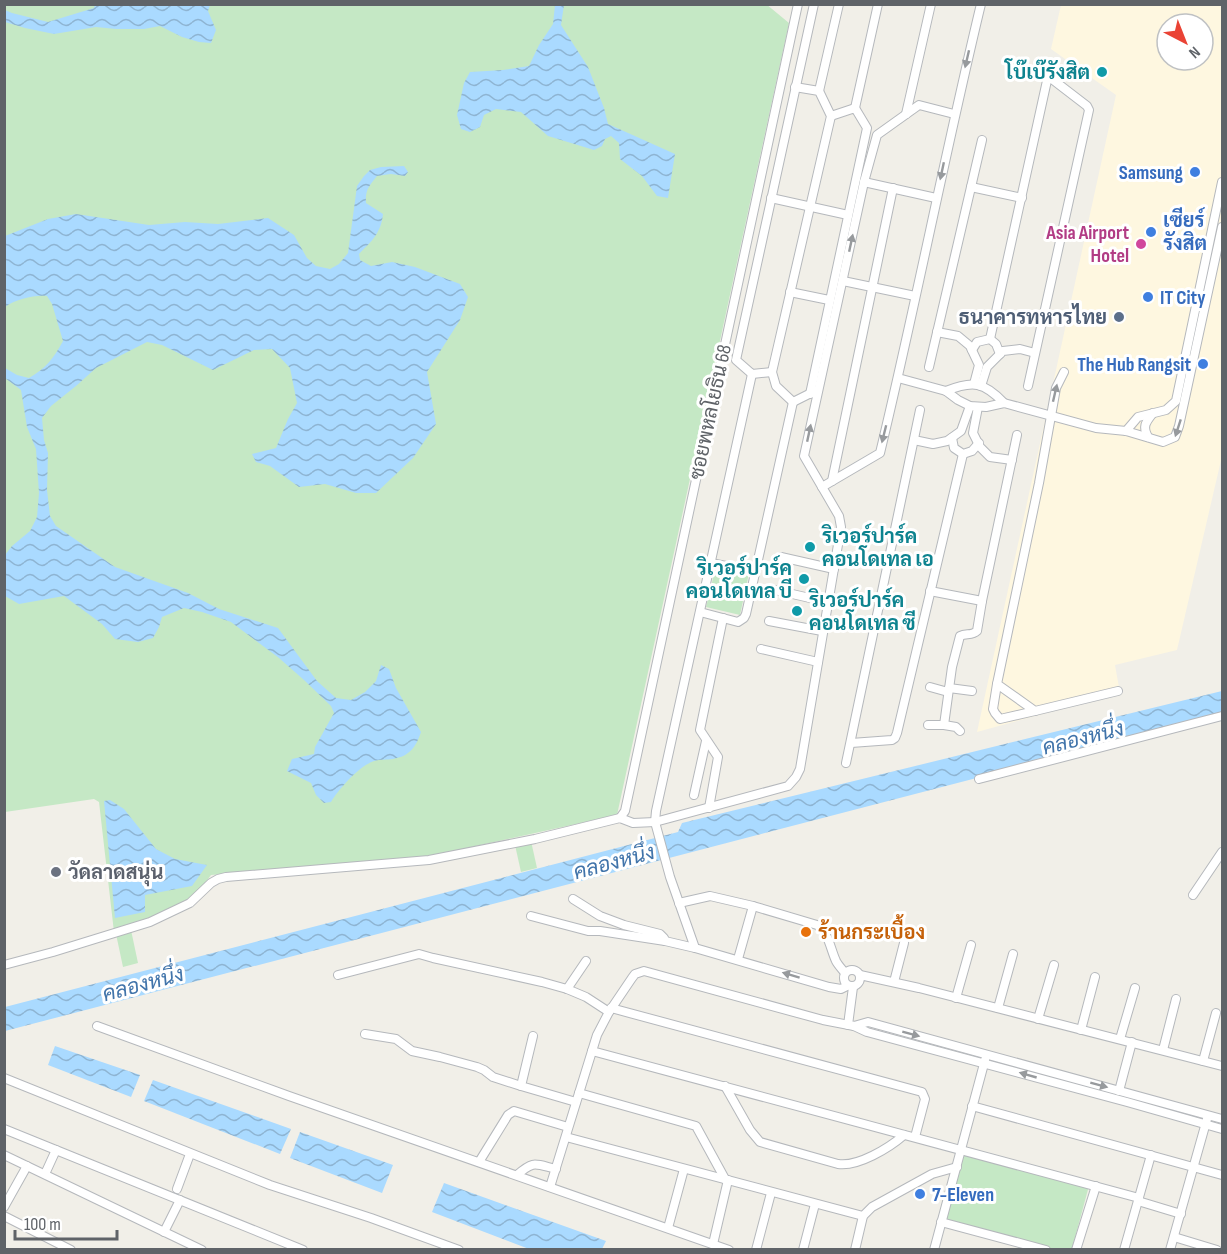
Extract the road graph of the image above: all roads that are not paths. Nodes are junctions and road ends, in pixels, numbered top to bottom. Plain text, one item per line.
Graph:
1 (798, 4) edge
2 (814, 4) edge
3 (839, 4) edge
4 (878, 4) edge
5 (931, 4) edge
6 (981, 4) edge
7 (795, 87) junction
8 (819, 91) junction
9 (855, 108) junction
10 (906, 114) junction
11 (954, 114) junction
12 (831, 116) junction
13 (982, 140) dead end
14 (864, 182) junction
15 (1222, 182) edge
16 (971, 187) junction
17 (893, 188) junction
18 (771, 198) junction
19 (936, 198) junction
20 (1022, 198) junction
21 (810, 207) junction
22 (848, 215) junction
23 (1222, 227) edge
24 (843, 280) junction
25 (872, 287) junction
26 (790, 292) junction
27 (915, 296) junction
28 (829, 300) junction
29 (937, 332) junction
30 (990, 339) junction
31 (972, 350) junction
32 (1035, 353) junction
33 (1000, 354) junction
34 (929, 367) dead end
35 (772, 372) junction
36 (1064, 372) dead end
37 (752, 375) junction
38 (898, 378) junction
39 (978, 385) junction
40 (1028, 386) dead end
41 (818, 390) junction
42 (945, 391) junction
43 (810, 394) junction
44 (793, 402) junction
45 (1004, 403) junction
46 (974, 406) junction
47 (920, 410) dead end
48 (1154, 413) junction
49 (1050, 416) junction
50 (1126, 431) junction
51 (1017, 435) dead end
52 (1148, 437) junction
53 (952, 438) junction
54 (914, 441) junction
55 (979, 443) junction
56 (963, 454) junction
57 (1012, 460) junction
58 (832, 481) junction
59 (822, 486) junction
60 (781, 557) dead end
61 (711, 563) junction
62 (834, 569) junction
63 (756, 572) junction
64 (775, 590) dead end
65 (930, 591) junction
66 (982, 601) junction
67 (827, 602) junction
68 (700, 612) junction
69 (723, 618) junction
70 (769, 621) dead end
71 (822, 631) junction
72 (761, 649) dead end
73 (818, 662) junction
74 (997, 684) junction
75 (930, 687) dead end
76 (949, 690) junction
77 (972, 691) dead end
78 (1118, 691) dead end
79 (1035, 711) junction
80 (1222, 716) edge
81 (928, 725) dead end
82 (944, 725) junction
83 (960, 731) dead end
84 (706, 741) junction
85 (851, 743) junction
86 (846, 763) dead end
87 (979, 779) dead end
88 (694, 795) dead end
89 (709, 808) junction
90 (620, 818) junction
91 (656, 824) junction
92 (1222, 852) edge
93 (1193, 895) dead end
94 (573, 899) dead end
95 (679, 903) junction
96 (753, 906) junction
97 (531, 916) dead end
98 (665, 940) junction
99 (904, 943) dead end
100 (971, 945) dead end
101 (695, 948) junction
102 (1013, 954) dead end
103 (738, 959) junction
104 (586, 961) dead end
105 (4, 965) edge
106 (1054, 965) dead end
107 (845, 973) junction
108 (338, 975) dead end
109 (860, 975) junction
110 (1095, 977) dead end
111 (894, 982) junction
112 (850, 986) junction
113 (1135, 988) dead end
114 (567, 989) junction
115 (956, 998) junction
116 (1176, 999) dead end
117 (998, 1008) junction
118 (610, 1010) junction
119 (1216, 1013) dead end
120 (1038, 1019) junction
121 (851, 1025) junction
122 (97, 1026) dead end
123 (1081, 1030) junction
124 (365, 1034) dead end
125 (533, 1036) dead end
126 (1120, 1039) junction
127 (1132, 1042) junction
128 (1163, 1050) junction
129 (592, 1051) junction
130 (986, 1059) junction
131 (1203, 1061) junction
132 (1222, 1066) edge
133 (4, 1078) edge
134 (521, 1086) junction
135 (725, 1086) junction
136 (1119, 1091) junction
137 (578, 1097) junction
138 (972, 1106) junction
139 (1208, 1115) junction
140 (1222, 1119) edge
141 (1206, 1124) junction
142 (568, 1127) junction
143 (4, 1129) edge
144 (1222, 1129) edge
145 (904, 1135) junction
146 (566, 1137) junction
147 (915, 1137) junction
148 (56, 1150) junction
149 (961, 1151) junction
150 (190, 1154) junction
151 (4, 1155) edge
152 (1151, 1155) junction
153 (479, 1162) junction
154 (27, 1166) junction
155 (1194, 1166) junction
156 (957, 1167) junction
157 (556, 1169) junction
158 (684, 1169) junction
159 (45, 1174) junction
160 (517, 1175) junction
161 (1222, 1175) edge
162 (726, 1180) junction
163 (1096, 1186) junction
164 (550, 1187) junction
165 (177, 1189) dead end
166 (771, 1193) junction
167 (180, 1200) junction
168 (1138, 1200) junction
169 (815, 1204) junction
170 (4, 1207) edge
171 (1181, 1214) junction
172 (4, 1216) edge
173 (863, 1216) junction
174 (941, 1221) junction
175 (668, 1228) junction
176 (164, 1232) junction
177 (1174, 1238) junction
178 (712, 1244) junction
179 (70, 1250) edge
180 (202, 1250) edge
181 (303, 1250) edge
182 (459, 1250) edge
183 (729, 1250) edge
184 (756, 1250) edge
185 (803, 1250) edge
186 (855, 1250) edge
187 (934, 1250) edge
188 (1046, 1250) edge
189 (1076, 1250) edge
190 (1124, 1250) edge
191 (1170, 1250) edge
192 (1217, 1250) edge

1 - 90 street, ซอยพหลโยธิน 68
2 - 7 street
3 - 8 street
4 - 9 street
5 - 10 street
6 -> 11 street
7 - 8 street
7 - 18 street
8 - 12 street
9 - 12 street
9 - 22 street
10 - 11 street
10 - 14 street
11 -> 19 street
12 - 21 street
13 - 16 street
14 - 17 street
24 -> 14 street
15 - 48 street
16 - 20 street
16 - 29 street
17 - 19 street
17 - 25 street
18 - 21 street
18 - 37 street
19 - 27 street
20 - 30 street
20 - 32 street
21 - 22 street
21 - 26 street
22 - 28 street
23 -> 52 street
24 - 25 street
24 - 41 street
25 - 27 street
25 - 58 street
26 - 28 street
26 - 35 street
27 - 38 street
28 - 43 street
29 - 31 street
29 - 34 street
30 - 31 street
30 - 33 street
31 - 39 street
32 - 33 street
32 - 40 street
33 - 39 street
35 - 37 street
35 - 44 street
49 -> 36 street
37 - 61 street
38 - 42 street
38 -> 58 street
39 - 42 street
39 - 45 street
41 - 43 street
59 -> 41 street
42 - 46 street
43 - 44 street
44 - 63 street
45 - 46 street
45 - 49 street
46 - 53 street
46 - 55 street
47 - 54 street
48 - 50 street
48 - 52 street
49 - 50 street
49 - 74 street
50 - 52 street
51 - 57 street
53 - 54 street
53 - 56 street
54 - 85 street
55 - 56 street
55 - 57 street
56 - 65 street
57 - 66 street
58 - 59 street
59 - 62 street
60 - 62 street
61 - 63 street
61 - 68 street
62 - 67 street
63 - 69 street
64 - 67 street
65 - 66 street
65 - 85 street
66 - 76 street
67 - 71 street
68 - 69 street
68 - 91 street
69 - 84 street
70 - 71 street
71 - 73 street
72 - 73 street
73 - 89 street
74 - 79 street
74 - 79 street
75 - 76 street
76 - 77 street
76 - 82 street
78 - 79 street
80 - 87 street
81 - 82 street
82 - 83 street
84 - 88 street
84 - 89 street
85 - 86 street
89 - 91 street
90 - 91 street
90 - 105 street
91 - 95 street
92 - 93 street
94 - 98 street
95 - 96 street
95 - 101 street
96 - 103 street
96 - 107 street
97 - 98 street
98 - 101 street
99 - 111 street
100 - 115 street
101 - 103 street
102 - 117 street
112 -> 103 street
104 - 114 street
106 - 120 street
107 - 109 street
107 - 112 street
108 - 114 street
109 - 111 street
109 - 112 street
110 - 123 street
111 - 115 street
112 - 121 street
113 - 126 street
114 - 118 street
115 - 117 street
116 - 128 street
117 - 120 street
118 - 121 street
118 - 129 street
118 - 147 street
119 - 131 street
120 - 123 street
121 - 130 street
122 - 153 street
123 - 126 street
124 - 134 street
125 - 134 street
126 - 127 street
127 - 128 street
127 - 136 street
128 - 131 street
129 - 135 street
129 - 137 street
130 -> 136 street
130 - 138 street
141 -> 130 street
131 - 132 street
133 - 150 street
134 - 137 street
135 - 145 street
135 - 145 street
136 - 139 street
137 - 142 street
137 - 162 street
138 - 149 street
138 - 152 street
139 - 140 street
139 - 141 street
141 - 144 street
141 - 155 street
142 - 146 street
142 - 153 street
143 - 148 street
145 - 147 street
146 - 157 street
146 - 158 street
147 - 149 street
148 - 159 street
148 - 167 street
149 - 156 street
149 - 163 street
150 - 165 street
150 - 182 street
151 - 154 street
152 - 155 street
152 - 168 street
153 - 160 street
154 - 159 street
154 - 170 street
155 - 161 street
155 - 171 street
156 - 173 street
156 - 174 street
157 - 160 street
157 - 164 street
158 - 162 street
158 - 175 street
159 - 176 street
160 - 164 street
162 - 166 street
162 - 178 street
163 - 168 street
163 - 189 street
164 - 175 street
166 - 169 street
166 - 184 street
167 - 176 street
167 - 181 street
168 - 171 street
168 - 190 street
169 - 173 street
169 - 185 street
171 - 177 street
172 - 179 street
173 - 186 street
174 - 187 street
174 - 188 street
175 - 178 street
176 - 180 street
177 - 191 street
177 - 192 street
178 - 183 street

